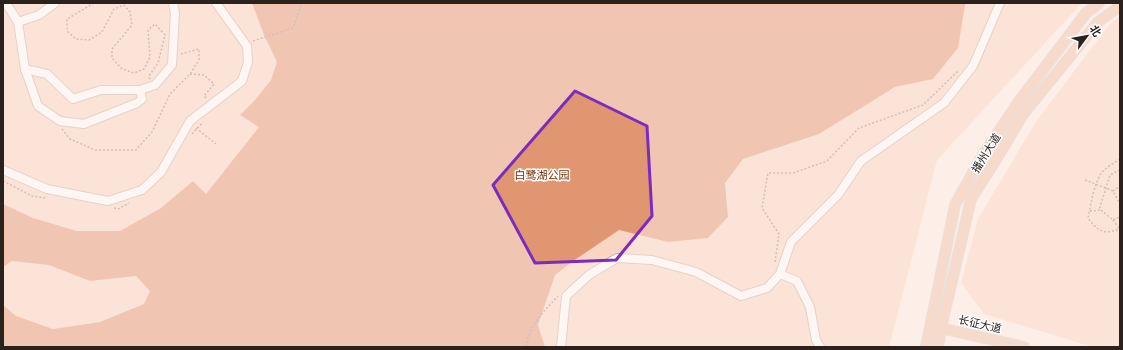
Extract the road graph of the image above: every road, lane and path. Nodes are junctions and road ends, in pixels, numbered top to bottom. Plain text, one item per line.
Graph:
1 (6, 3) edge
2 (55, 3) edge
3 (94, 3) edge
4 (173, 3) edge
5 (216, 3) edge
6 (302, 3) edge
7 (1000, 3) edge
8 (1099, 3) edge
9 (1120, 6) edge
10 (18, 22) junction
11 (253, 41) dead end
12 (25, 69) junction
13 (959, 70) dead end
14 (190, 74) dead end
15 (151, 86) junction
16 (140, 90) junction
17 (211, 104) junction
18 (206, 119) dead end
19 (190, 121) junction
20 (196, 128) junction
21 (192, 135) dead end
22 (216, 144) dead end
23 (1120, 159) edge
24 (3, 170) edge
25 (1120, 170) edge
26 (3, 180) edge
27 (1085, 180) dead end
28 (1097, 184) junction
29 (1120, 186) edge
30 (1105, 188) junction
31 (1113, 191) junction
32 (48, 198) dead end
33 (130, 203) dead end
34 (1120, 204) edge
35 (110, 207) dead end
36 (1100, 210) junction
37 (1090, 211) junction
38 (1120, 217) edge
39 (1113, 220) junction
40 (1120, 228) edge
41 (775, 262) dead end
42 (780, 274) junction
43 (559, 302) dead end
44 (930, 325) junction
45 (941, 328) junction
46 (1120, 340) edge
47 (526, 347) edge
48 (561, 347) edge
49 (820, 347) edge
50 (926, 347) edge
51 (938, 347) edge
52 (1024, 347) edge
53 (1119, 347) edge

1 - 10 lane
2 - 10 lane
3 - 15 path
4 - 15 lane
5 - 17 lane
6 - 11 path
7 - 42 lane
8 - 44 main road, 播州大道
9 - 45 main road, 播州大道
10 - 12 lane
12 - 16 lane
12 - 16 lane
13 - 41 path
14 - 17 path
15 - 16 lane
17 - 19 lane
18 - 20 path
19 - 20 path
19 - 24 lane
20 - 21 path
20 - 22 path
23 - 28 path
25 - 30 path
26 - 32 path
27 - 28 path
28 - 30 path
28 - 37 path
29 - 31 path
30 - 31 path
30 - 36 path
31 - 34 path
33 - 35 path
36 - 37 path
36 - 39 path
37 - 40 path
38 - 39 path
39 - 40 path
42 - 48 lane
42 - 49 lane
43 - 47 path
44 - 45 main road, 长征大道
44 - 50 main road, 播州大道
45 - 51 main road, 播州大道
45 - 52 main road, 长征大道
46 - 53 path

